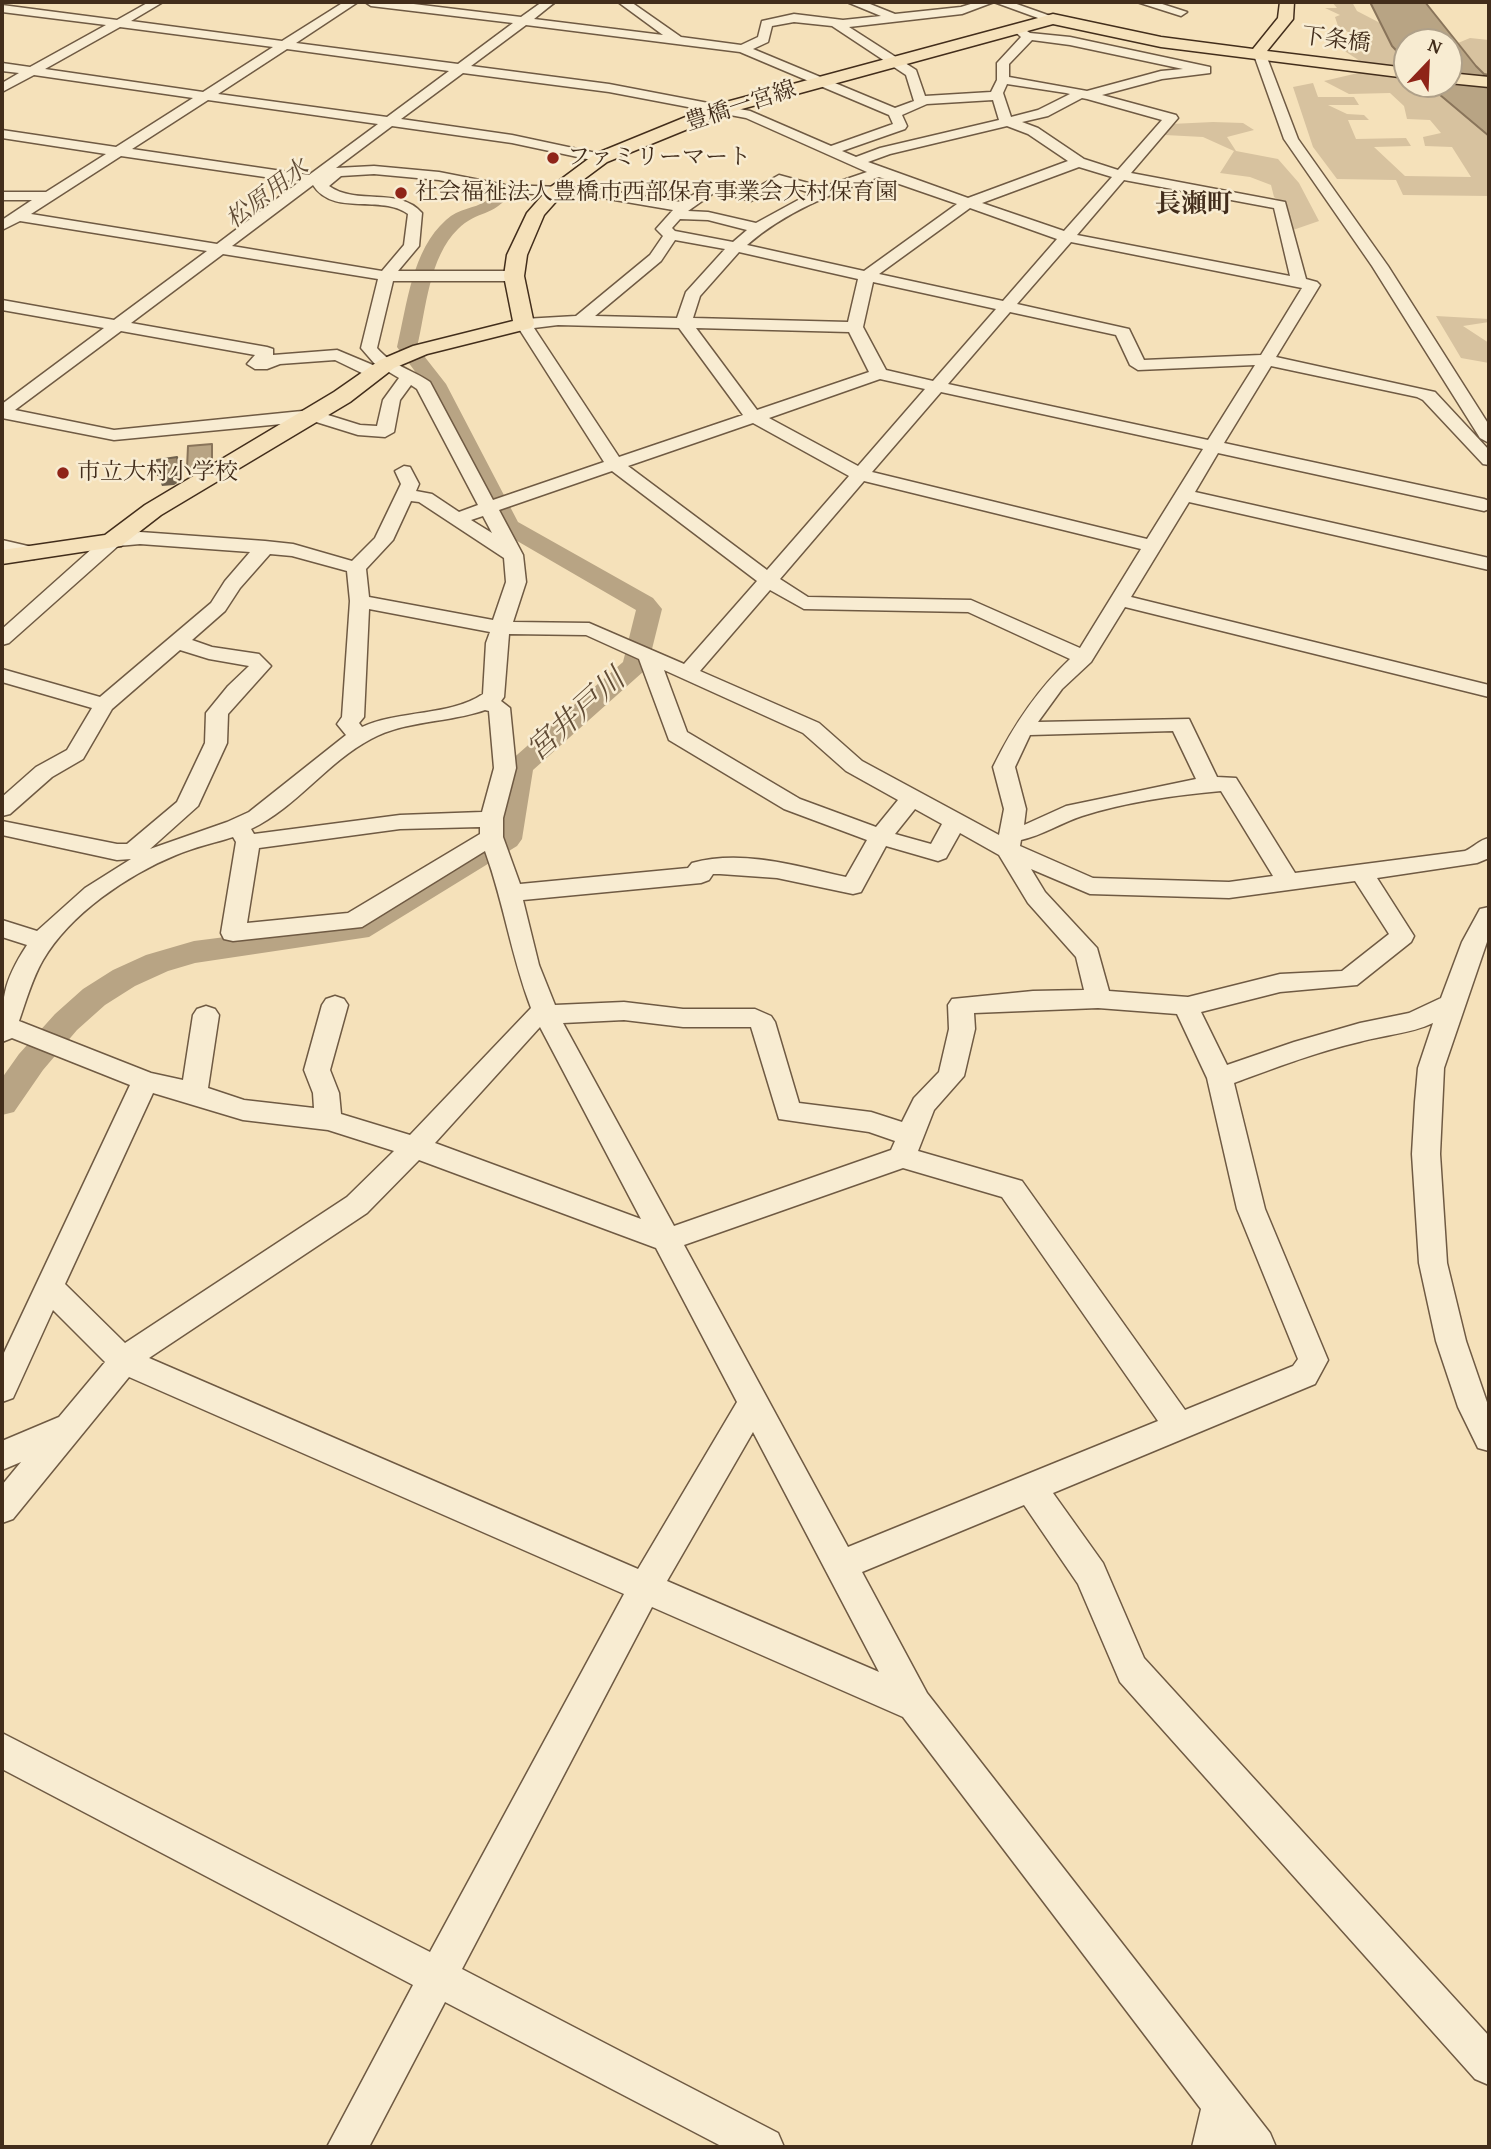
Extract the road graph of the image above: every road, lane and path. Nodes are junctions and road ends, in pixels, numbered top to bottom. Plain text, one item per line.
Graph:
1 (157, 2) edge
2 (352, 2) edge
3 (371, 2) edge
4 (550, 2) edge
5 (624, 2) edge
6 (853, 2) edge
7 (988, 2) edge
8 (1000, 2) edge
9 (1143, 2) edge
10 (1287, 2) edge
11 (2, 8) edge
12 (1181, 12) dead end
13 (892, 18) junction
14 (1052, 19) junction
15 (527, 21) junction
16 (118, 23) junction
17 (835, 23) junction
18 (1021, 37) junction
19 (679, 41) junction
20 (285, 45) junction
21 (743, 49) junction
22 (1068, 55) dead end
23 (1260, 55) junction
24 (897, 61) junction
25 (2, 67) edge
26 (464, 69) junction
27 (1134, 69) dead end
28 (33, 71) junction
29 (1393, 71) edge
30 (1161, 75) junction
31 (1463, 79) edge
32 (823, 81) junction
33 (1489, 82) edge
34 (2, 88) edge
35 (1000, 88) junction
36 (1081, 94) junction
37 (204, 96) junction
38 (922, 100) junction
39 (721, 109) junction
40 (895, 113) junction
41 (393, 122) junction
42 (1009, 122) junction
43 (894, 128) junction
44 (2, 134) edge
45 (923, 143) junction
46 (828, 151) junction
47 (119, 152) junction
48 (601, 158) junction
49 (856, 162) junction
50 (1079, 162) junction
51 (879, 172) junction
52 (1120, 175) junction
53 (316, 181) junction
54 (806, 185) junction
55 (823, 192) junction
56 (554, 193) junction
57 (2, 196) edge
58 (48, 196) junction
59 (968, 203) junction
60 (680, 211) junction
61 (18, 216) junction
62 (2, 226) edge
63 (758, 228) junction
64 (671, 235) junction
65 (1066, 237) junction
66 (736, 247) junction
67 (222, 249) junction
68 (386, 275) junction
69 (513, 276) junction
70 (866, 276) junction
71 (1299, 282) junction
72 (2, 305) edge
73 (1005, 308) junction
74 (579, 321) junction
75 (684, 323) junction
76 (524, 324) junction
77 (120, 326) junction
78 (855, 327) junction
79 (1266, 360) junction
80 (399, 364) junction
81 (879, 374) junction
82 (937, 386) junction
83 (4, 413) edge
84 (311, 416) junction
85 (753, 416) junction
86 (1489, 438) edge
87 (1213, 447) junction
88 (1489, 460) edge
89 (614, 464) junction
90 (404, 471) dead end
91 (860, 474) junction
92 (1184, 495) junction
93 (401, 498) junction
94 (495, 505) junction
95 (1484, 505) dead end
96 (456, 519) junction
97 (112, 541) junction
98 (2, 546) edge
99 (1152, 546) junction
100 (265, 547) junction
101 (34, 553) junction
102 (513, 555) junction
103 (2, 557) edge
104 (1489, 564) edge
105 (356, 568) junction
106 (768, 580) junction
107 (1119, 600) junction
108 (360, 601) junction
109 (501, 628) junction
110 (2, 639) edge
111 (178, 642) junction
112 (640, 652) junction
113 (1084, 658) junction
114 (688, 672) junction
115 (2, 676) edge
116 (1489, 691) edge
117 (488, 702) junction
118 (104, 705) junction
119 (1023, 729) junction
120 (359, 736) junction
121 (1209, 783) junction
122 (912, 798) junction
123 (2, 809) edge
124 (954, 822) junction
125 (2, 828) edge
126 (243, 834) junction
127 (493, 837) junction
128 (880, 837) junction
129 (1009, 843) junction
130 (1489, 845) edge
131 (142, 854) junction
132 (1362, 872) junction
133 (1288, 882) junction
134 (510, 893) junction
135 (1489, 915) edge
136 (2, 928) edge
137 (44, 942) junction
138 (1098, 999) junction
139 (1452, 1003) junction
140 (335, 1005) dead end
141 (1188, 1006) junction
142 (547, 1014) junction
143 (206, 1015) dead end
144 (3, 1027) edge
145 (1220, 1078) junction
146 (145, 1081) junction
147 (194, 1093) junction
148 (328, 1120) junction
149 (415, 1147) junction
150 (906, 1147) junction
151 (667, 1240) junction
152 (49, 1287) junction
153 (124, 1361) junction
154 (2, 1389) edge
155 (753, 1403) junction
156 (70, 1426) junction
157 (1179, 1426) junction
158 (1489, 1438) edge
159 (2, 1456) edge
160 (1031, 1488) junction
161 (2, 1509) edge
162 (840, 1566) junction
163 (644, 1590) junction
164 (915, 1705) junction
165 (2, 1750) edge
166 (439, 1976) junction
167 (1489, 2065) edge
168 (1222, 2106) junction
169 (347, 2147) edge
170 (764, 2147) edge
171 (1212, 2147) edge
172 (1256, 2147) edge

1 - 16 street
2 - 20 street
3 - 15 street
4 - 15 street
5 - 19 street
6 - 13 street
7 - 13 street
8 - 14 street
9 - 12 street
10 - 23 main road
11 - 16 street
13 - 17 street
14 - 18 main road, 豊橋一宮線
14 - 23 main road, 豊橋一宮線
15 - 19 street
15 - 26 street
16 - 20 street
16 - 28 street
17 - 21 street
17 - 24 street
18 - 22 street
18 - 24 main road, 豊橋一宮線
18 - 30 street
18 - 35 street
19 - 21 street
20 - 26 street
20 - 37 street
21 - 32 street
23 - 29 main road, 下条橋
23 - 86 street
24 - 32 main road, 豊橋一宮線
24 - 38 street
25 - 28 street
26 - 39 street
26 - 41 street
27 - 30 street
28 - 34 street
28 - 37 street
30 - 36 street
31 - 33 main road
32 - 39 main road, 豊橋一宮線
32 - 40 street
35 - 36 street
35 - 38 street
35 - 42 street
36 - 42 street
36 - 52 street
37 - 41 street
37 - 47 street
38 - 40 street
39 - 46 street
39 - 48 main road, 豊橋一宮線
40 - 43 street
41 - 48 street
41 - 53 street
42 - 45 street
42 - 50 street
43 - 45 street
43 - 46 street
44 - 47 street
45 - 49 street
46 - 49 street
47 - 53 street
47 - 58 street
48 - 56 main road, 豊橋一宮線
49 - 51 street
49 - 54 street
50 - 52 street
50 - 59 street
51 - 55 street
51 - 59 street
52 - 65 street
52 - 71 street
53 - 56 street
53 - 67 street
53 - 68 street
54 - 55 street
54 - 60 street
55 - 63 street
56 - 60 street
56 - 69 main road, 豊橋一宮線
57 - 58 street
58 - 61 street
59 - 65 street
59 - 70 street
60 - 63 street
60 - 64 street
61 - 62 street
61 - 67 street
63 - 66 street
64 - 66 street
64 - 74 street
65 - 71 street
65 - 73 street
66 - 70 street
66 - 75 street
67 - 68 street
67 - 77 street
68 - 69 street
68 - 80 street
69 - 76 main road, 豊橋一宮線
70 - 73 street
70 - 78 street
71 - 79 street
72 - 77 street
73 - 79 street
73 - 82 street
74 - 75 street
74 - 76 street
75 - 78 street
75 - 85 street
76 - 80 main road
76 - 89 street
77 - 80 street
77 - 83 street
78 - 81 street
79 - 87 street
79 - 88 street
80 - 84 main road
80 - 84 street
80 - 94 street
81 - 82 street
81 - 85 street
82 - 87 street
82 - 91 street
83 - 84 street
84 - 97 main road
85 - 89 street
85 - 91 street
87 - 92 street
87 - 95 street
89 - 94 street
89 - 106 street
90 - 93 street
91 - 99 street
91 - 106 street
92 - 99 street
92 - 104 street
93 - 96 street
93 - 105 street
94 - 96 street
94 - 102 street
96 - 102 street
97 - 100 street
97 - 101 main road
97 - 110 street
98 - 101 street
99 - 107 street
100 - 105 street
100 - 111 street
101 - 103 main road
102 - 109 street
105 - 108 street
106 - 113 street
106 - 114 street
107 - 113 street
107 - 116 street
108 - 109 street
108 - 120 street
109 - 112 street
109 - 117 street
111 - 118 street
111 - 131 street
112 - 114 street
112 - 128 street
113 - 119 street
114 - 122 street
115 - 118 street
117 - 120 street
117 - 127 street
118 - 123 street
119 - 121 street
119 - 129 street
120 - 126 street
121 - 129 street
121 - 133 street
122 - 124 street
122 - 128 street
124 - 128 street
124 - 129 street
125 - 131 street
126 - 127 street
126 - 127 street
126 - 131 street
127 - 134 street
128 - 134 street
129 - 133 street
129 - 138 street
130 - 132 street
131 - 137 street
132 - 133 street
132 - 141 street
134 - 142 street
135 - 139 street
136 - 137 street
137 - 144 street
138 - 141 street
138 - 150 street
139 - 145 street
139 - 158 street
140 - 148 street
141 - 145 street
142 - 149 street
142 - 150 street
142 - 151 street
143 - 147 street
144 - 146 street
145 - 157 street
146 - 147 street
146 - 152 street
147 - 148 street
148 - 149 street
149 - 151 street
149 - 153 street
150 - 151 street
150 - 157 street
151 - 155 street
152 - 153 street
152 - 154 street
153 - 156 street
153 - 163 street
155 - 162 street
155 - 163 street
156 - 159 street
156 - 161 street
157 - 160 street
160 - 162 street
160 - 167 street
162 - 164 street
163 - 164 street
163 - 166 street
164 - 168 street
165 - 166 street
166 - 169 street
166 - 170 street
168 - 171 street
168 - 172 street

